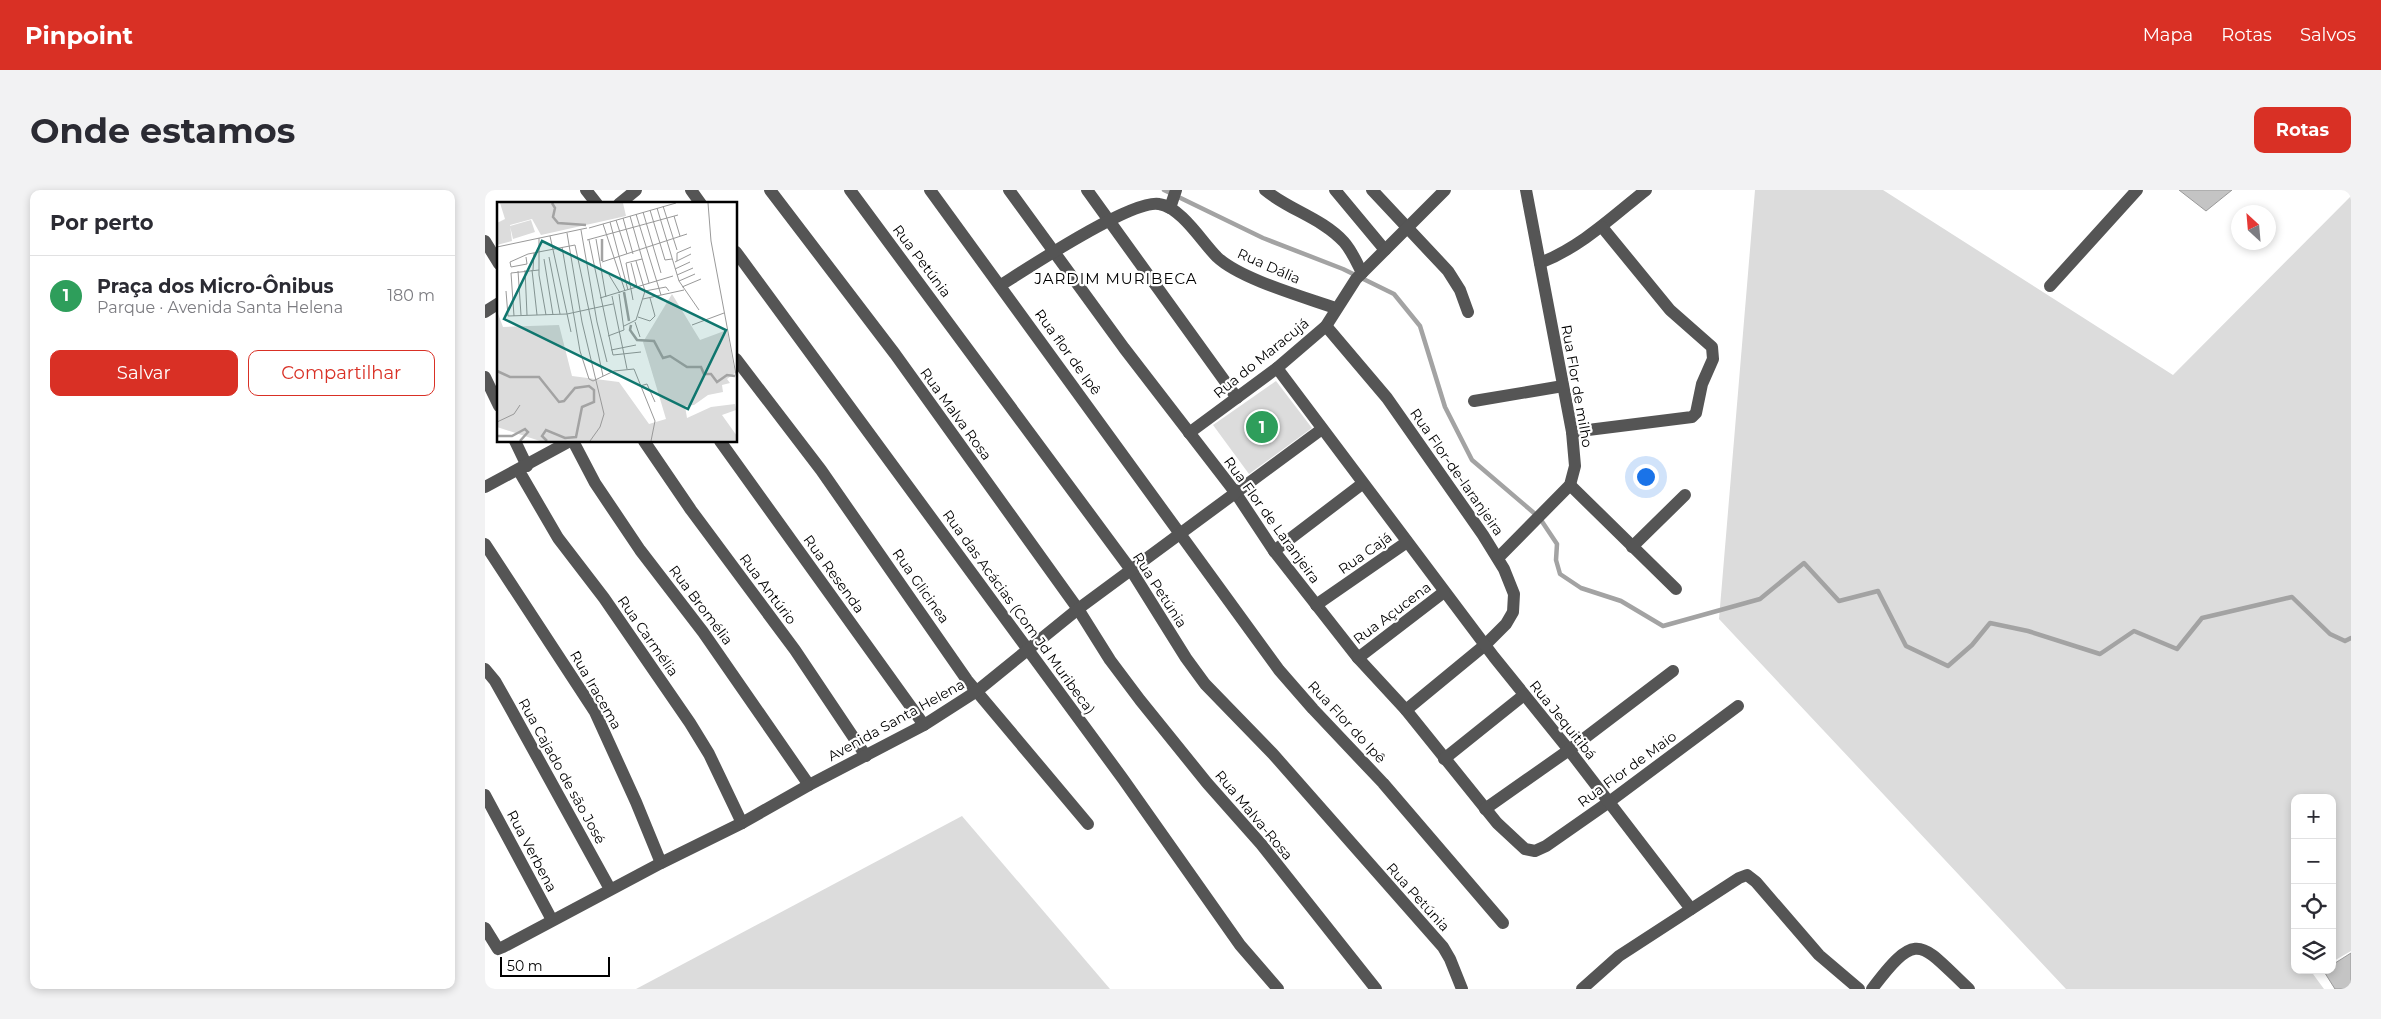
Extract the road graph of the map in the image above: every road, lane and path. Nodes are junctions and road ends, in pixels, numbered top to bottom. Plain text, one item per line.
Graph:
1 (586, 190) edge
2 (636, 190) edge
3 (691, 190) edge
4 (770, 190) edge
5 (850, 190) edge
6 (930, 190) edge
7 (1009, 190) edge
8 (1087, 190) edge
9 (1176, 190) edge
10 (1265, 190) edge
11 (1335, 190) edge
12 (1372, 190) edge
13 (1445, 190) edge
14 (1526, 190) edge
15 (1646, 190) edge
16 (2137, 190) edge
17 (595, 202) edge
18 (621, 202) edge
19 (700, 202) edge
20 (1170, 208) junction
21 (1110, 220) junction
22 (1602, 227) junction
23 (1407, 228) junction
24 (485, 242) edge
25 (1385, 250) junction
26 (1055, 252) junction
27 (737, 253) edge
28 (497, 261) edge
29 (1539, 263) junction
30 (1359, 276) junction
31 (1001, 285) junction
32 (2050, 286) dead end
33 (497, 304) edge
34 (1335, 308) junction
35 (485, 312) edge
36 (1468, 312) dead end
37 (1325, 326) junction
38 (737, 360) edge
39 (1277, 368) junction
40 (485, 377) edge
41 (1563, 386) junction
42 (1237, 398) junction
43 (1474, 401) dead end
44 (497, 402) edge
45 (1322, 429) junction
46 (1572, 432) junction
47 (1189, 433) junction
48 (515, 442) edge
49 (569, 442) edge
50 (572, 442) edge
51 (645, 442) edge
52 (721, 442) edge
53 (523, 468) junction
54 (1362, 484) junction
55 (1570, 486) junction
56 (485, 488) edge
57 (1235, 492) junction
58 (1685, 495) dead end
59 (1181, 533) junction
60 (1407, 542) junction
61 (485, 544) edge
62 (1632, 547) junction
63 (1274, 551) junction
64 (1498, 558) junction
65 (1131, 570) junction
66 (1675, 589) dead end
67 (1444, 592) junction
68 (1316, 605) junction
69 (1079, 609) junction
70 (1485, 645) junction
71 (1028, 650) junction
72 (1358, 658) junction
73 (1110, 660) joint
74 (485, 670) edge
75 (1673, 672) dead end
76 (977, 691) junction
77 (1524, 695) junction
78 (1738, 706) dead end
79 (1406, 710) junction
80 (924, 725) junction
81 (1569, 750) junction
82 (866, 756) junction
83 (1445, 758) junction
84 (809, 785) junction
85 (485, 795) edge
86 (1609, 802) junction
87 (1485, 809) junction
88 (742, 824) junction
89 (1088, 824) dead end
90 (1530, 851) joint
91 (661, 863) junction
92 (610, 889) junction
93 (1691, 909) junction
94 (552, 920) junction
95 (1503, 923) dead end
96 (485, 928) edge
97 (1374, 988) edge
98 (1278, 989) edge
99 (1462, 989) edge
100 (1582, 989) edge
101 (1859, 989) edge
102 (1872, 989) edge
103 (1969, 989) edge

1 - 17 street
2 - 18 street
3 - 19 street
4 - 69 street, Rua Malva Rosa
5 - 65 street, Rua Petúnia
6 - 31 street, Rua flor de Ipê
7 - 26 street, Rua Flor de Laranjeira
8 - 21 street
9 - 20 street
10 - 30 street
11 - 25 street
12 - 23 street
13 - 23 street, Rua do Maracujá
14 - 29 street, Rua Flor de milho
15 - 22 street
16 - 32 street
20 - 21 street
20 - 34 street, Rua Dália
21 - 26 street
21 - 42 street
22 - 29 street
22 - 46 street
23 - 25 street, Rua do Maracujá
23 - 36 street
24 - 28 street
25 - 30 street, Rua do Maracujá
26 - 31 street
26 - 47 street, Rua Flor de Laranjeira
27 - 71 street, Rua das Acácias (Com Jd Muribeca)
29 - 41 street, Rua Flor de milho
30 - 34 street, Rua do Maracujá
31 - 59 street, Rua flor de Ipê
33 - 35 street
34 - 37 street, Rua do Maracujá
37 - 39 street, Rua do Maracujá
37 - 64 street, Rua Flor-de-laranjeira
38 - 76 street, Rua Glicinea
39 - 42 street, Rua do Maracujá
39 - 45 street, Rua Jequitibá
40 - 44 street
41 - 43 street, Rua Flor de milho
41 - 46 street, Rua Flor de milho
42 - 47 street, Rua do Maracujá
45 - 54 street, Rua Jequitibá
45 - 57 street, Avenida Santa Helena
46 - 55 street, Rua Flor de milho
47 - 57 street, Rua Flor de Laranjeira
48 - 53 street, Rua Carmélia
49 - 53 street
50 - 84 street, Rua Bromélia
51 - 82 street, Rua Antúrio
52 - 80 street, Rua Resenda
53 - 56 street
53 - 88 street, Rua Carmélia
54 - 60 street, Rua Jequitibá
54 - 63 street
55 - 62 street
55 - 64 street
57 - 59 street, Avenida Santa Helena
57 - 63 street, Rua Flor de Laranjeira
58 - 62 street
59 - 65 street, Avenida Santa Helena
59 - 95 street, Rua Flor do Ipê
60 - 67 street, Rua Jequitibá
60 - 68 street, Rua Cajá
61 - 91 street, Rua Iracema
62 - 66 street
63 - 68 street, Rua Flor de Laranjeira
64 - 70 street, Rua Flor-de-laranjeira
65 - 69 street, Avenida Santa Helena
65 - 99 street, Rua Petúnia
67 - 70 street, Rua Jequitibá
67 - 72 street, Rua Açucena
68 - 72 street, Rua Flor de Laranjeira
69 - 71 street, Avenida Santa Helena
69 - 73 street, Rua Malva Rosa
70 - 77 street, Rua Jequitibá
70 - 79 street, Rua Flor-de-laranjeira
71 - 76 street, Avenida Santa Helena
71 - 98 street, Rua das Acácias (Com Jd Muribeca)
72 - 79 street, Rua Flor de Laranjeira
73 - 97 street, Rua Malva-Rosa
74 - 92 street, Rua Cajado de são José
75 - 81 street
76 - 80 street, Avenida Santa Helena
76 - 89 street, Rua Glicinea
77 - 81 street, Rua Jequitibá
77 - 83 street
78 - 86 street, Rua Flor de Maio
79 - 83 street, Rua Flor de Laranjeira
80 - 82 street, Avenida Santa Helena
81 - 86 street, Rua Jequitibá
81 - 87 street
82 - 84 street, Avenida Santa Helena
83 - 87 street, Rua Flor de Laranjeira
84 - 88 street, Avenida Santa Helena
85 - 94 street, Rua Verbena
86 - 90 street, Rua Flor de Maio
86 - 93 street, Rua Jequitibá
87 - 90 street, Rua Flor de Laranjeira
88 - 91 street, Avenida Santa Helena
91 - 92 street, Avenida Santa Helena
92 - 94 street, Avenida Santa Helena
93 - 100 street
93 - 101 street
94 - 96 street, Avenida Santa Helena
102 - 103 street

